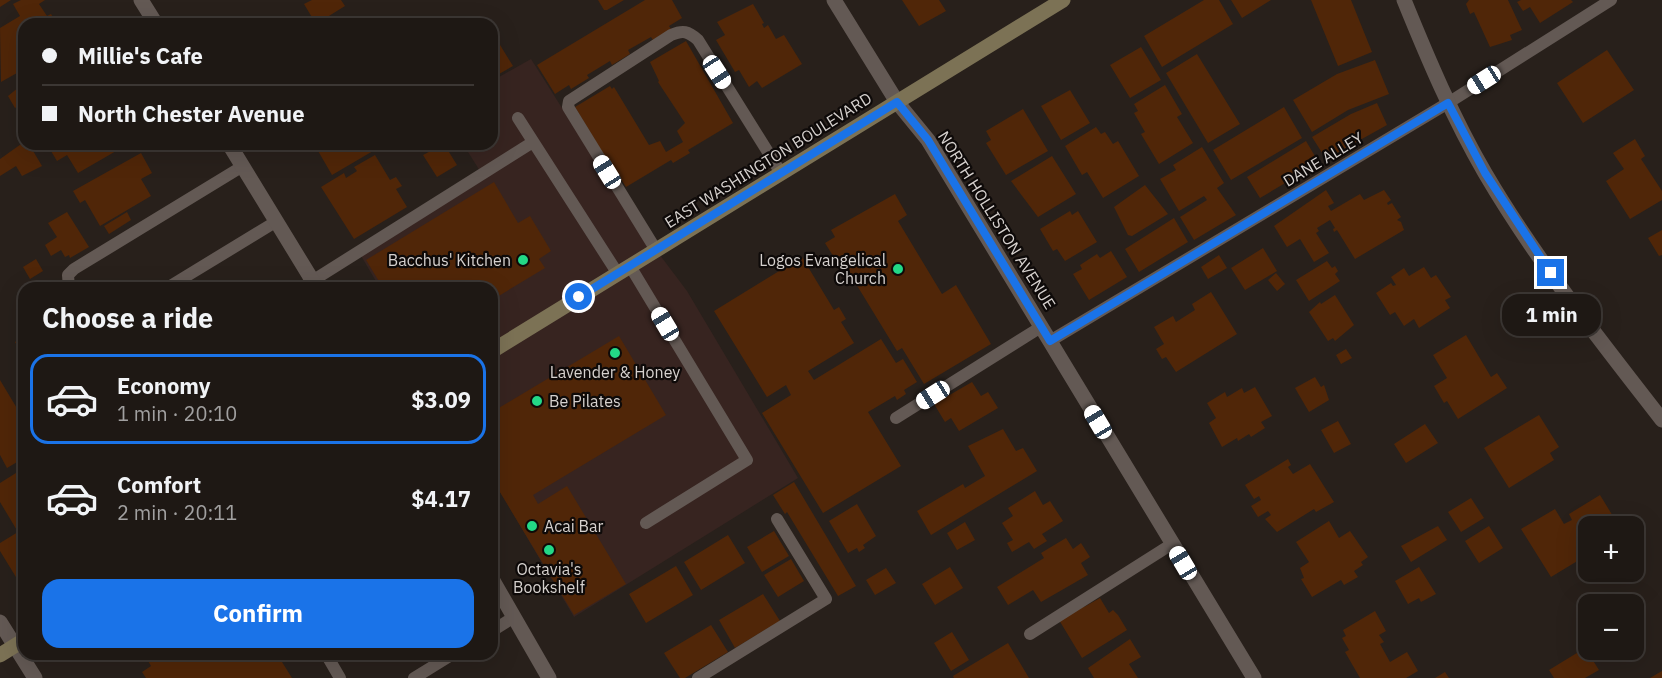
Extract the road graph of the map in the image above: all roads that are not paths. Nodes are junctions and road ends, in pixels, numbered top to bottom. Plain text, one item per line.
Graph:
1 (141, 0) edge
2 (834, 0) edge
3 (1063, 0) edge
4 (1404, 0) edge
5 (1611, 0) edge
6 (152, 18) edge
7 (897, 102) junction
8 (1448, 103) junction
9 (518, 118) dead end
10 (534, 142) junction
11 (233, 150) edge
12 (243, 166) junction
13 (780, 173) junction
14 (277, 221) junction
15 (656, 250) junction
16 (624, 270) junction
17 (69, 282) edge
18 (176, 282) edge
19 (308, 282) edge
20 (316, 282) edge
21 (1041, 327) junction
22 (1050, 341) junction
23 (498, 347) edge
24 (896, 418) dead end
25 (1662, 420) edge
26 (777, 519) dead end
27 (646, 523) dead end
28 (1172, 544) junction
29 (498, 589) edge
30 (514, 617) junction
31 (0, 622) edge
32 (498, 626) edge
33 (1030, 634) dead end
34 (18, 641) edge
35 (18, 644) edge
36 (0, 655) edge
37 (27, 660) edge
38 (330, 660) edge
39 (443, 660) edge
40 (35, 678) edge
41 (340, 678) edge
42 (414, 678) edge
43 (549, 678) edge
44 (698, 678) edge
45 (1254, 678) edge

1 - 6 street
2 - 7 street, NORTH HOLLISTON AVENUE
3 - 7 main road, EAST WASHINGTON BOULEVARD
4 - 8 street
5 - 8 lane, DANE ALLEY
7 - 13 main road, EAST WASHINGTON BOULEVARD
7 - 21 street, NORTH HOLLISTON AVENUE
8 - 22 lane, DANE ALLEY
8 - 25 street
9 - 10 lane
10 - 16 lane
10 - 20 lane
11 - 12 street
12 - 14 street
12 - 17 lane
13 - 15 main road, EAST WASHINGTON BOULEVARD
13 - 15 lane
14 - 18 lane
14 - 19 street
15 - 16 main road, EAST WASHINGTON BOULEVARD
16 - 23 main road, EAST WASHINGTON BOULEVARD
16 - 27 lane
21 - 22 street, NORTH HOLLISTON AVENUE
21 - 24 lane
22 - 28 street, NORTH HOLLISTON AVENUE
26 - 44 lane
28 - 33 lane
28 - 45 street, NORTH HOLLISTON AVENUE
29 - 30 street
30 - 32 lane
30 - 43 street
31 - 34 street
35 - 36 main road
37 - 40 street
38 - 41 lane
39 - 42 lane

